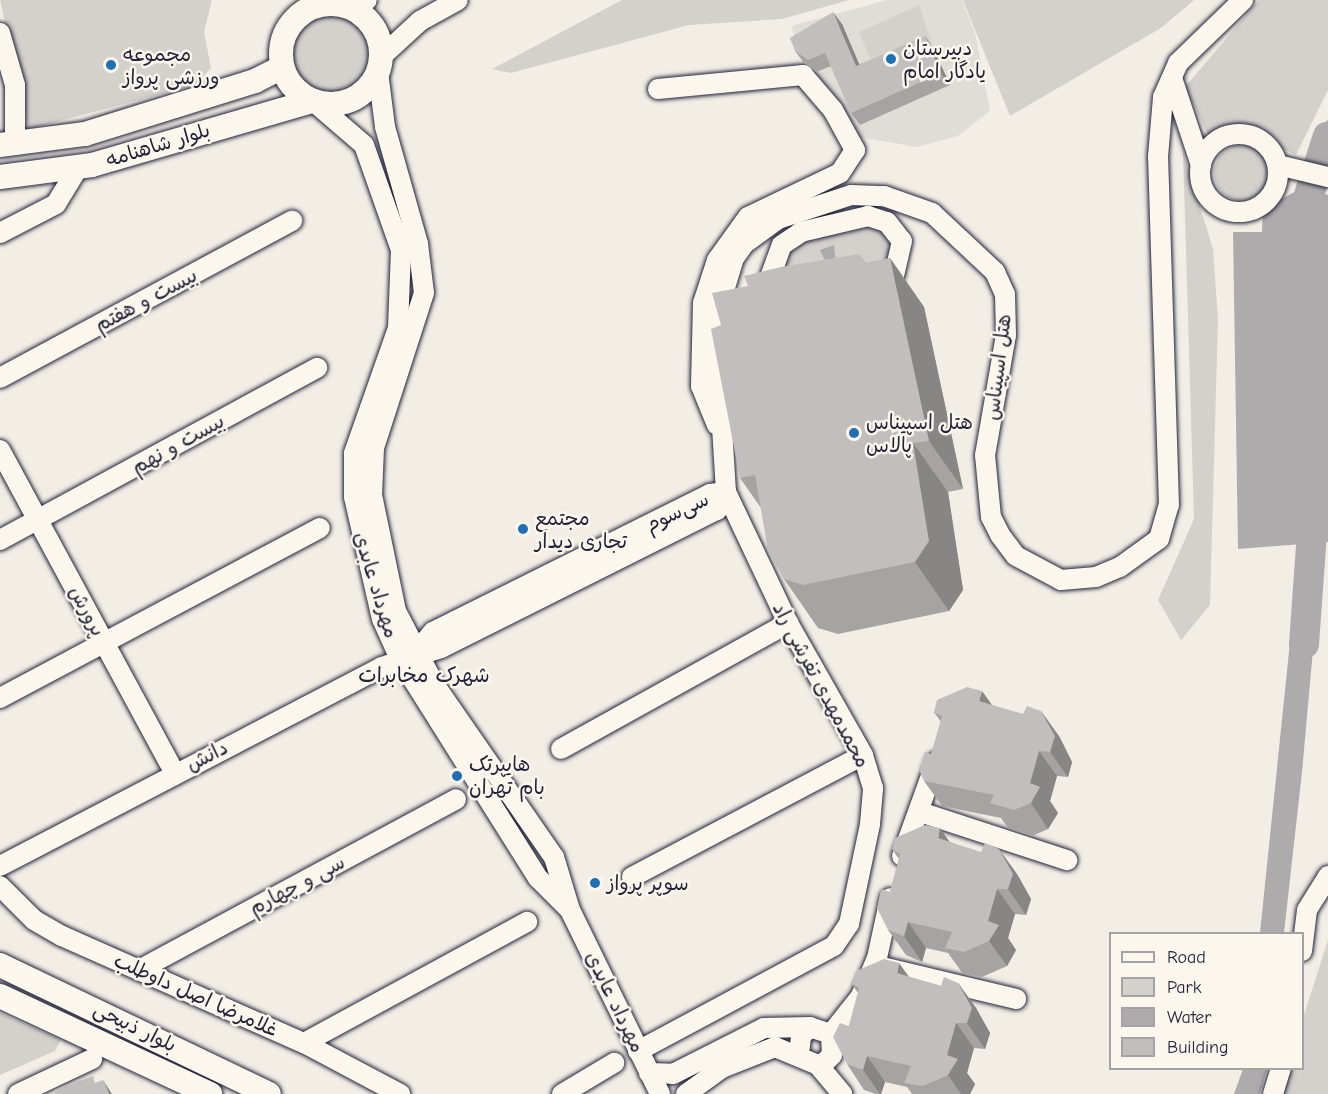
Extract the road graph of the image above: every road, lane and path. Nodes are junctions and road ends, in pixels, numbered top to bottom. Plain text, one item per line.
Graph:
1 (458, 0) edge
2 (1243, 0) edge
3 (358, 3) edge
4 (0, 33) edge
5 (379, 64) junction
6 (282, 67) junction
7 (1172, 78) junction
8 (658, 89) dead end
9 (313, 100) junction
10 (7, 145) edge
11 (1200, 165) junction
12 (1278, 165) junction
13 (78, 168) junction
14 (0, 177) edge
15 (1328, 177) edge
16 (837, 199) junction
17 (794, 212) junction
18 (841, 220) junction
19 (292, 221) dead end
20 (801, 232) junction
21 (0, 233) edge
22 (317, 368) dead end
23 (0, 378) edge
24 (722, 435) junction
25 (0, 450) edge
26 (726, 492) junction
27 (38, 520) junction
28 (320, 528) dead end
29 (0, 540) edge
30 (788, 623) junction
31 (105, 644) junction
32 (408, 655) junction
33 (0, 698) edge
34 (561, 749) dead end
35 (863, 755) junction
36 (937, 759) edge
37 (175, 773) junction
38 (456, 799) dead end
39 (920, 812) junction
40 (1066, 860) dead end
41 (0, 866) edge
42 (1328, 876) edge
43 (632, 877) dead end
44 (0, 886) edge
45 (527, 922) dead end
46 (1304, 935) edge
47 (0, 964) edge
48 (874, 964) junction
49 (139, 970) junction
50 (0, 996) edge
51 (1016, 999) dead end
52 (810, 1027) junction
53 (831, 1034) junction
54 (304, 1043) junction
55 (638, 1051) junction
56 (800, 1055) junction
57 (92, 1059) dead end
58 (614, 1063) dead end
59 (818, 1065) junction
60 (1280, 1070) edge
61 (648, 1073) junction
62 (838, 1092) edge
63 (18, 1094) edge
64 (210, 1094) edge
65 (269, 1094) edge
66 (400, 1094) edge
67 (562, 1094) edge
68 (660, 1094) edge
69 (686, 1094) edge
70 (1273, 1094) edge

1 - 5 street
2 - 7 street, هتل اسپیناس
3 - 5 main road
3 - 6 main road
4 - 10 street
5 - 9 main road
5 - 32 street, مهرداد عابدی
6 - 9 main road
6 - 10 main road, بلوار شاهنامه
7 - 11 street
7 - 16 street, هتل اسپیناس
8 - 24 street
9 - 13 main road, بلوار شاهنامه
9 - 32 street, مهرداد عابدی
11 - 12 street
11 - 12 street
12 - 15 street
13 - 14 main road, بلوار شاهنامه
13 - 21 street
16 - 17 street, هتل اسپیناس
16 - 18 street
17 - 20 street
17 - 24 street, هتل اسپیناس
18 - 20 street
18 - 20 street
19 - 23 street, بیست و هفتم
22 - 27 street, بیست و نهم
24 - 26 street, هتل اسپیناس
25 - 27 street, پرورش
26 - 30 street, محمدمهدی تفرشی راد
26 - 32 street, سی‌سوم
27 - 29 street, بیست و نهم
27 - 31 street, پرورش
28 - 31 street
30 - 34 street
30 - 35 street, محمدمهدی تفرشی راد
31 - 33 street
31 - 37 street, پرورش
32 - 37 street, دانش
32 - 55 street, مهرداد عابدی
35 - 43 street
35 - 55 street, محمدمهدی تفرشی راد
36 - 39 street
37 - 41 street, دانش
38 - 49 street, سی و چهارم
39 - 40 street
39 - 48 street
42 - 46 street
44 - 49 street, غلامرضا اصل داوطلب
45 - 54 street
47 - 65 main road, بلوار ذبیحی
48 - 51 street
48 - 53 street
49 - 54 street, غلامرضا اصل داوطلب
50 - 64 main road, بلوار ذبیحی
52 - 53 street
52 - 56 street
52 - 61 street
53 - 59 street
54 - 66 street, غلامرضا اصل داوطلب
55 - 61 street, مهرداد عابدی
56 - 59 street
56 - 69 street
57 - 63 street
58 - 67 street
59 - 62 street
60 - 70 street
61 - 68 street, مهرداد عابدی

